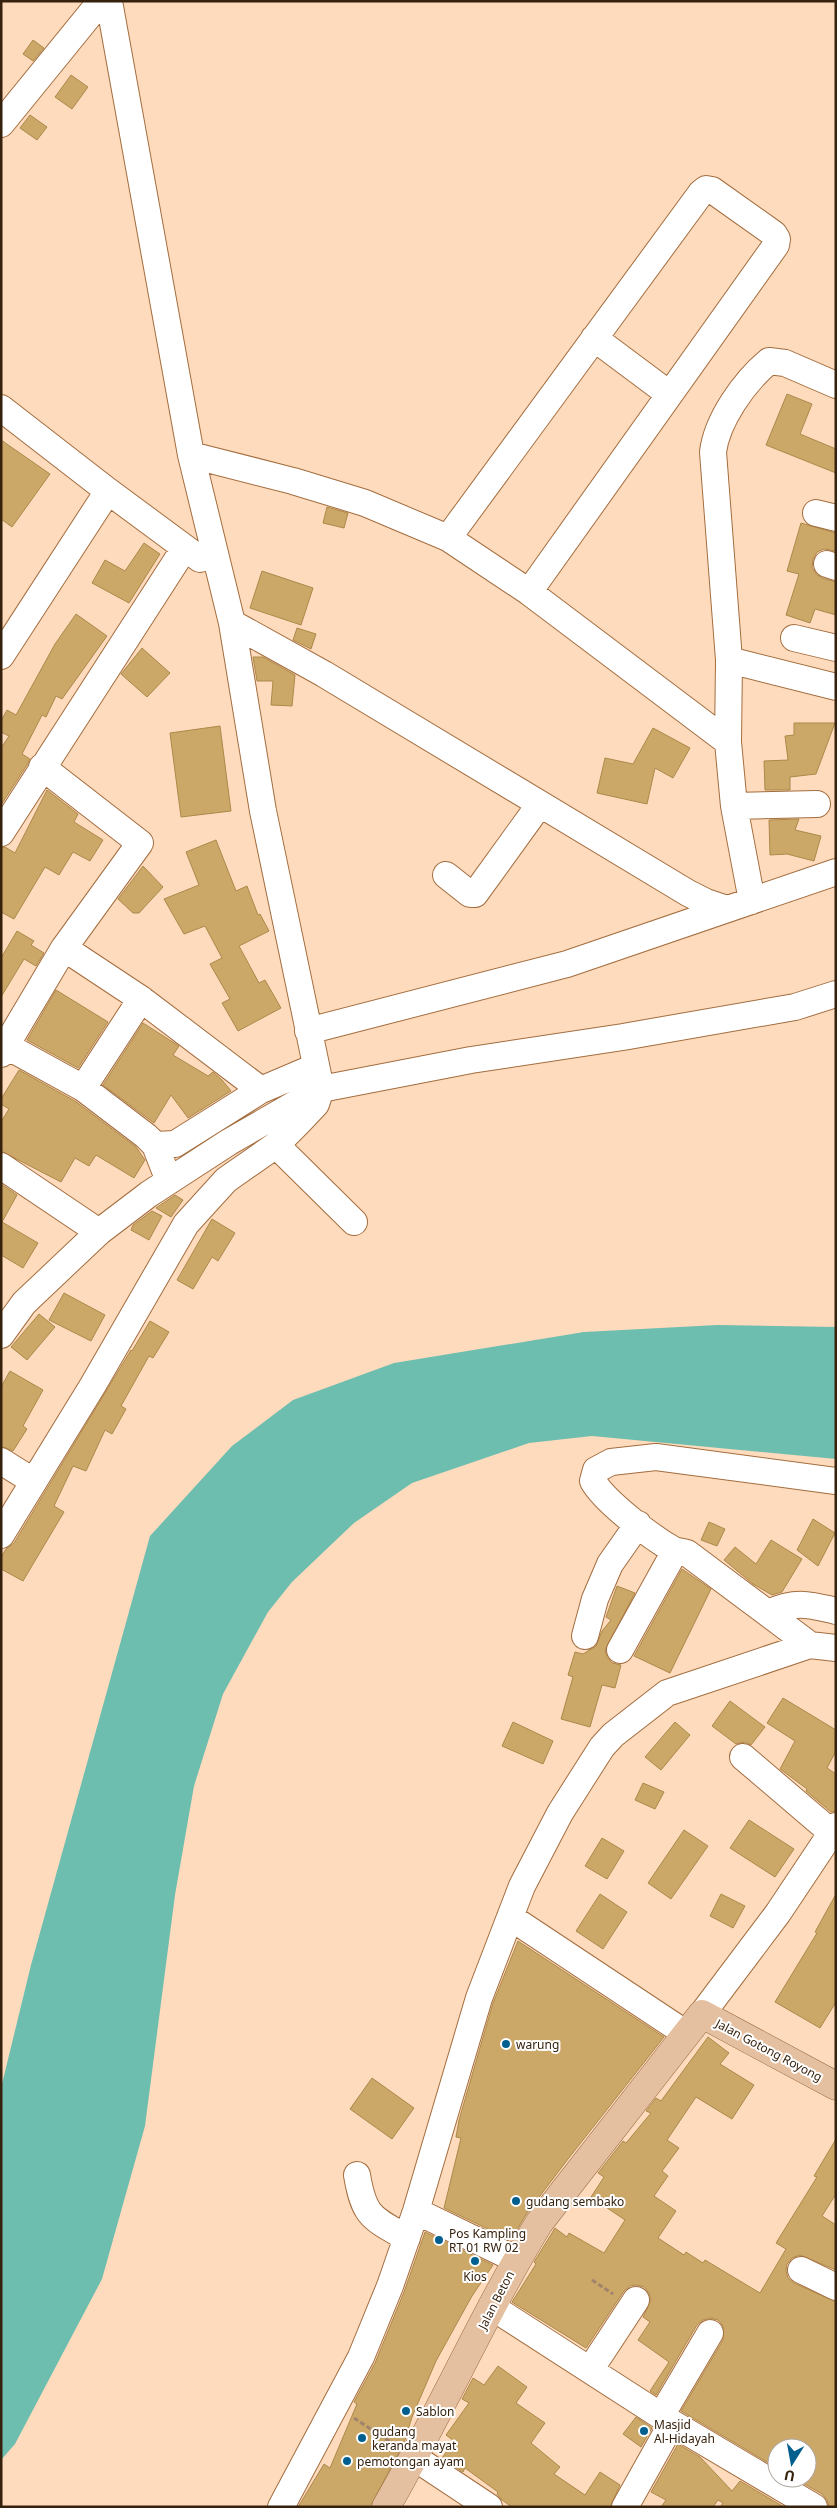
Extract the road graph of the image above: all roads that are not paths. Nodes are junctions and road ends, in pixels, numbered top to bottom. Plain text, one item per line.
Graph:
1 (101, 1) edge
2 (109, 1) edge
3 (1, 124) edge
4 (594, 338) junction
5 (836, 385) edge
6 (669, 394) junction
7 (1, 408) edge
8 (191, 456) junction
9 (108, 492) junction
10 (448, 538) junction
11 (184, 549) junction
12 (220, 572) junction
13 (529, 592) junction
14 (232, 622) junction
15 (794, 638) dead end
16 (836, 648) edge
17 (1, 656) edge
18 (729, 660) junction
19 (836, 688) edge
20 (728, 742) junction
21 (42, 767) junction
22 (540, 804) junction
23 (817, 804) dead end
24 (734, 806) junction
25 (1, 833) edge
26 (836, 872) edge
27 (446, 875) dead end
28 (752, 901) junction
29 (727, 909) junction
30 (64, 948) junction
31 (836, 994) edge
32 (141, 999) junction
33 (308, 1031) junction
34 (3, 1048) edge
35 (318, 1078) junction
36 (82, 1088) junction
37 (261, 1090) junction
38 (155, 1145) junction
39 (276, 1145) junction
40 (1, 1166) edge
41 (169, 1181) junction
42 (354, 1222) dead end
43 (99, 1232) junction
44 (1, 1335) edge
45 (1, 1461) edge
46 (33, 1481) junction
47 (836, 1482) edge
48 (638, 1524) junction
49 (1, 1534) edge
50 (674, 1551) junction
51 (836, 1611) edge
52 (768, 1613) junction
53 (585, 1636) dead end
54 (810, 1645) junction
55 (836, 1648) edge
56 (620, 1650) dead end
57 (743, 1756) dead end
58 (834, 1829) edge
59 (510, 1917) junction
60 (694, 2024) junction
61 (836, 2086) edge
62 (357, 2176) dead end
63 (416, 2211) junction
64 (407, 2238) junction
65 (517, 2260) junction
66 (801, 2270) dead end
67 (836, 2288) edge
68 (636, 2300) dead end
69 (492, 2307) junction
70 (710, 2333) dead end
71 (590, 2370) junction
72 (666, 2420) junction
73 (415, 2458) junction
74 (281, 2507) edge
75 (386, 2507) edge
76 (489, 2507) edge
77 (624, 2507) edge
78 (814, 2507) edge

1 - 3 street
2 - 8 street
4 - 6 street
4 - 6 street
4 - 10 street
5 - 18 street
6 - 13 street
7 - 9 street
8 - 10 street
8 - 12 street
9 - 11 street
9 - 17 street
10 - 13 street
11 - 12 street
11 - 21 street
12 - 14 street
13 - 20 street
14 - 22 street
14 - 33 street
15 - 16 street
18 - 19 street
18 - 20 street
20 - 24 street
21 - 25 street
21 - 30 street
22 - 27 street
22 - 29 street
23 - 24 street
24 - 28 street
26 - 28 street
28 - 29 street
29 - 33 street
30 - 32 street
30 - 34 street
31 - 35 street
32 - 36 street
32 - 37 street
33 - 35 street
34 - 36 street
35 - 37 street
35 - 39 street
35 - 41 street
36 - 38 street
37 - 38 street
38 - 41 street
39 - 42 street
39 - 46 street
40 - 43 street
41 - 43 street
43 - 44 street
45 - 46 street
46 - 49 street
47 - 48 street
48 - 50 street
48 - 53 street
50 - 52 street
50 - 56 street
51 - 52 street
52 - 54 street
54 - 55 street
54 - 59 street
57 - 58 street
58 - 60 street
59 - 60 street
59 - 63 street
60 - 61 main road, Jalan Gotong Royong
60 - 65 main road, Jalan Beton
62 - 64 street
63 - 64 street
63 - 65 street
64 - 74 street
65 - 69 main road, Jalan Beton
66 - 67 street
68 - 71 street
69 - 71 street
69 - 73 main road, Jalan Beton
70 - 72 street
71 - 72 street
72 - 77 street
72 - 78 street
73 - 75 main road, Jalan Beton
73 - 76 street

